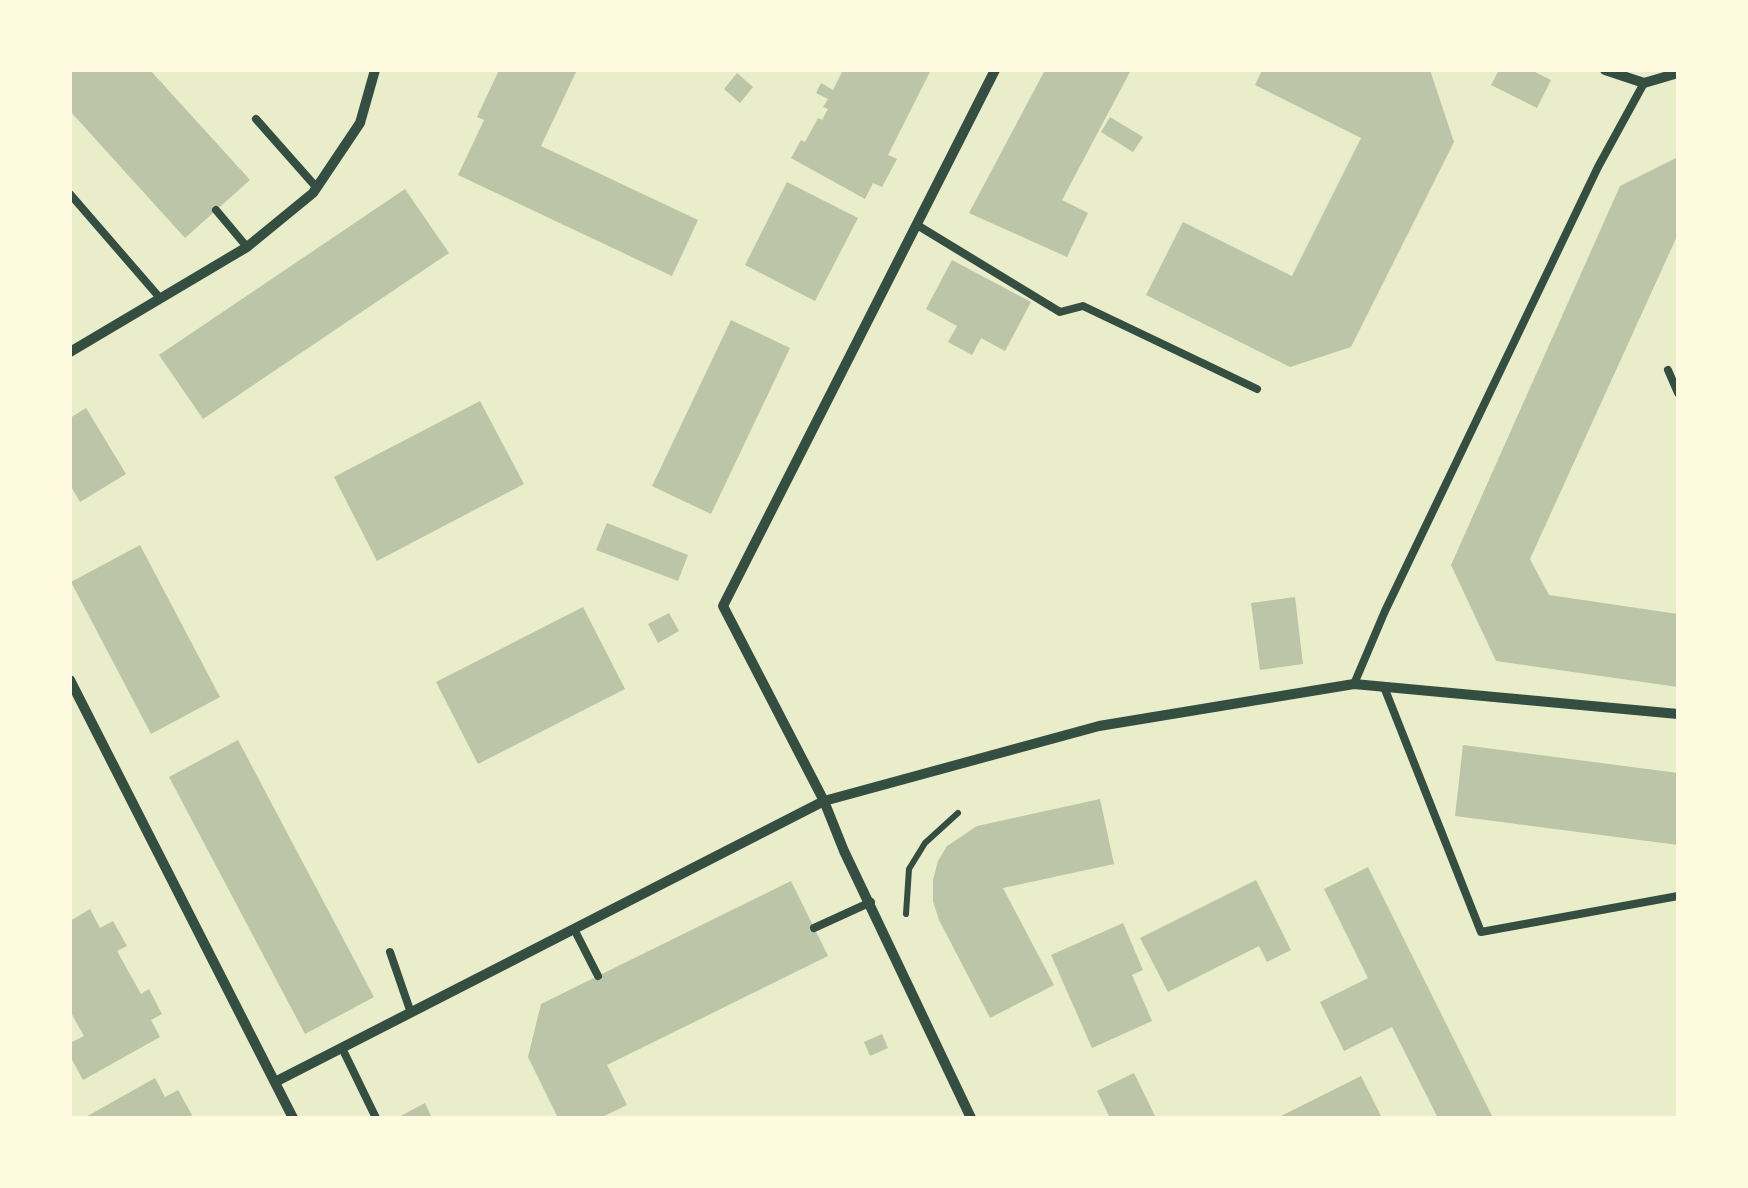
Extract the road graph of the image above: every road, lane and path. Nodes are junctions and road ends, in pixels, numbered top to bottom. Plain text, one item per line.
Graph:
1 (375, 70) edge
2 (995, 70) edge
3 (1605, 70) edge
4 (1678, 73) edge
5 (1644, 83) junction
6 (256, 119) dead end
7 (316, 188) junction
8 (70, 194) edge
9 (216, 210) dead end
10 (917, 225) junction
11 (247, 247) junction
12 (160, 298) junction
13 (70, 352) edge
14 (1668, 370) dead end
15 (1257, 389) dead end
16 (1678, 393) edge
17 (70, 680) edge
18 (1354, 684) junction
19 (1384, 687) junction
20 (1678, 714) edge
21 (824, 801) junction
22 (958, 813) dead end
23 (1678, 896) edge
24 (871, 902) junction
25 (906, 914) dead end
26 (814, 928) dead end
27 (574, 929) junction
28 (390, 952) dead end
29 (598, 976) dead end
30 (411, 1013) junction
31 (342, 1048) junction
32 (276, 1082) junction
33 (293, 1118) edge
34 (376, 1118) edge
35 (971, 1118) edge

1 - 7 street
2 - 10 street
3 - 5 street
4 - 5 street
5 - 18 lane
6 - 7 lane
7 - 11 street
8 - 12 lane
9 - 11 lane
10 - 15 lane
10 - 21 street
11 - 12 street
12 - 13 street
14 - 16 lane
17 - 32 street
18 - 19 street
18 - 21 street
19 - 20 street
19 - 23 lane
21 - 24 street
21 - 27 street
22 - 25 path
24 - 26 lane
24 - 35 street
27 - 29 lane
27 - 30 street
28 - 30 lane
30 - 31 street
31 - 32 street
31 - 34 lane
32 - 33 street

